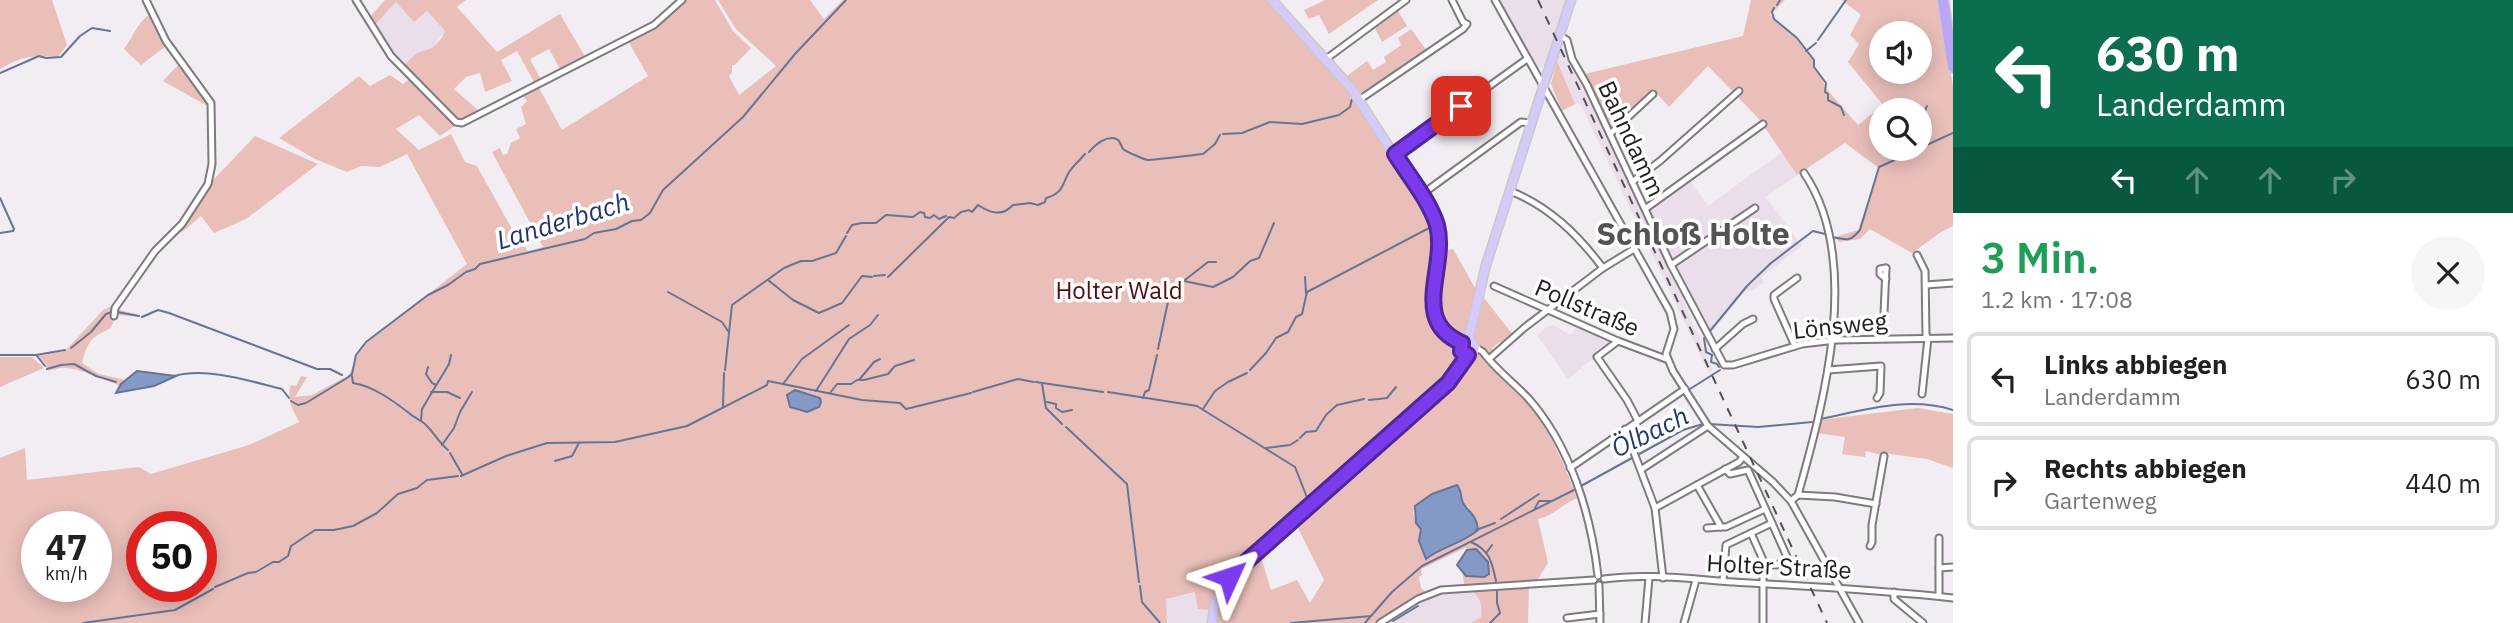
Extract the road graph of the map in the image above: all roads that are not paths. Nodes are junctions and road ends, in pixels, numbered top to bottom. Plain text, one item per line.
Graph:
1 (146, 0) edge
2 (356, 0) edge
3 (681, 0) edge
4 (1272, 0) edge
5 (1406, 0) edge
6 (1452, 0) edge
7 (1494, 0) edge
8 (1571, 0) edge
9 (1943, 0) edge
10 (1950, 0) edge
11 (1953, 28) edge
12 (1559, 35) junction
13 (1326, 59) junction
14 (1527, 59) junction
15 (1550, 66) junction
16 (1953, 67) edge
17 (1533, 69) junction
18 (1543, 88) junction
19 (1739, 91) dead end
20 (1653, 94) dead end
21 (1359, 100) junction
22 (1531, 123) junction
23 (1763, 124) dead end
24 (1609, 134) junction
25 (1395, 154) junction
26 (1804, 173) dead end
27 (1632, 182) junction
28 (1510, 191) junction
29 (1421, 195) junction
30 (1755, 208) dead end
31 (1645, 209) junction
32 (1634, 249) junction
33 (1917, 255) dead end
34 (1671, 265) junction
35 (1603, 268) junction
36 (1797, 278) dead end
37 (1886, 279) dead end
38 (1953, 283) edge
39 (1926, 285) junction
40 (1494, 286) dead end
41 (1549, 311) junction
42 (114, 316) dead end
43 (1753, 319) dead end
44 (1883, 337) junction
45 (1928, 338) junction
46 (1953, 338) edge
47 (1618, 341) junction
48 (1832, 341) junction
49 (1795, 346) junction
50 (1468, 348) junction
51 (1715, 349) junction
52 (1487, 357) junction
53 (1666, 359) junction
54 (1732, 365) joint
55 (1828, 370) junction
56 (1685, 389) junction
57 (1922, 394) dead end
58 (1877, 398) dead end
59 (1638, 421) junction
60 (1706, 424) junction
61 (1625, 429) junction
62 (1884, 456) dead end
63 (1743, 457) junction
64 (1570, 468) junction
65 (1642, 469) junction
66 (1725, 469) junction
67 (1697, 485) junction
68 (1798, 495) junction
69 (1791, 501) junction
70 (1876, 504) junction
71 (1656, 508) junction
72 (1765, 509) junction
73 (1772, 523) junction
74 (1721, 527) junction
75 (1707, 528) dead end
76 (1751, 533) junction
77 (1939, 538) dead end
78 (1870, 546) dead end
79 (1762, 564) junction
80 (1953, 567) edge
81 (1939, 568) junction
82 (1649, 578) junction
83 (1663, 578) junction
84 (1599, 580) junction
85 (1696, 580) junction
86 (1723, 581) junction
87 (1762, 584) junction
88 (1840, 587) junction
89 (1894, 592) junction
90 (1939, 596) junction
91 (1953, 598) edge
92 (1600, 614) junction
93 (1567, 618) dead end
94 (1212, 623) edge
95 (1380, 623) edge
96 (1600, 623) edge
97 (1645, 623) edge
98 (1685, 623) edge
99 (1762, 623) edge
100 (1859, 623) edge
101 (1923, 623) edge

1 - 42 street
2 - 3 street
4 - 13 main road
5 - 13 street
6 - 21 street
7 - 14 street
8 - 12 main road
9 - 16 highway
10 - 11 highway
12 - 15 main road
12 - 24 street, Bahndamm
13 - 21 main road
14 - 17 street
14 - 25 street
15 - 17 street
15 - 18 main road
17 - 18 street
18 - 22 main road
18 - 32 street
19 - 27 street
20 - 24 street
21 - 25 main road
22 - 28 main road
22 - 29 street
23 - 31 street
24 - 27 street, Bahndamm
25 - 29 main road
26 - 48 street
27 - 31 street, Bahndamm
28 - 35 street
28 - 50 main road
29 - 50 main road
30 - 34 street
31 - 34 street, Bahndamm
32 - 35 street
32 - 53 street
33 - 39 street
34 - 51 street, Bahndamm
35 - 41 street
36 - 49 street
37 - 44 street
38 - 39 street
39 - 45 street
40 - 41 street, Pollstraße
41 - 47 street, Pollstraße
41 - 52 street
43 - 51 street
44 - 45 street, Lönsweg
44 - 48 street, Lönsweg
45 - 46 street, Lönsweg
45 - 57 street
47 - 53 street, Pollstraße
47 - 59 street
48 - 49 street, Lönsweg
48 - 55 street
49 - 54 street, Lönsweg
50 - 52 street
50 - 94 main road
51 - 54 street, Bahndamm
52 - 64 street
53 - 56 street
55 - 58 street
55 - 68 street
56 - 59 street
56 - 60 street
59 - 61 street
60 - 63 street
60 - 65 street
61 - 64 street
61 - 65 street
62 - 70 street
63 - 66 street
63 - 69 street
64 - 84 street
65 - 71 street
66 - 67 street
66 - 72 street
67 - 71 street
67 - 74 street
68 - 69 street
68 - 70 street
69 - 88 street
70 - 78 street
71 - 83 street
72 - 73 street
72 - 74 street
73 - 76 street
73 - 79 street
74 - 75 street
76 - 79 street
76 - 86 street
77 - 81 street
79 - 87 street
80 - 81 street
81 - 90 street
82 - 83 street, Holter Straße
82 - 84 street, Holter Straße
82 - 97 street
83 - 85 street, Holter Straße
84 - 92 street
84 - 95 street, Holter Straße
85 - 86 street, Holter Straße
85 - 98 street
86 - 87 street, Holter Straße
87 - 88 street, Holter Straße
87 - 99 street
88 - 89 street, Holter Straße
88 - 100 street
89 - 90 street, Holter Straße
89 - 101 street
90 - 91 street, Holter Straße
92 - 93 street
92 - 96 street

